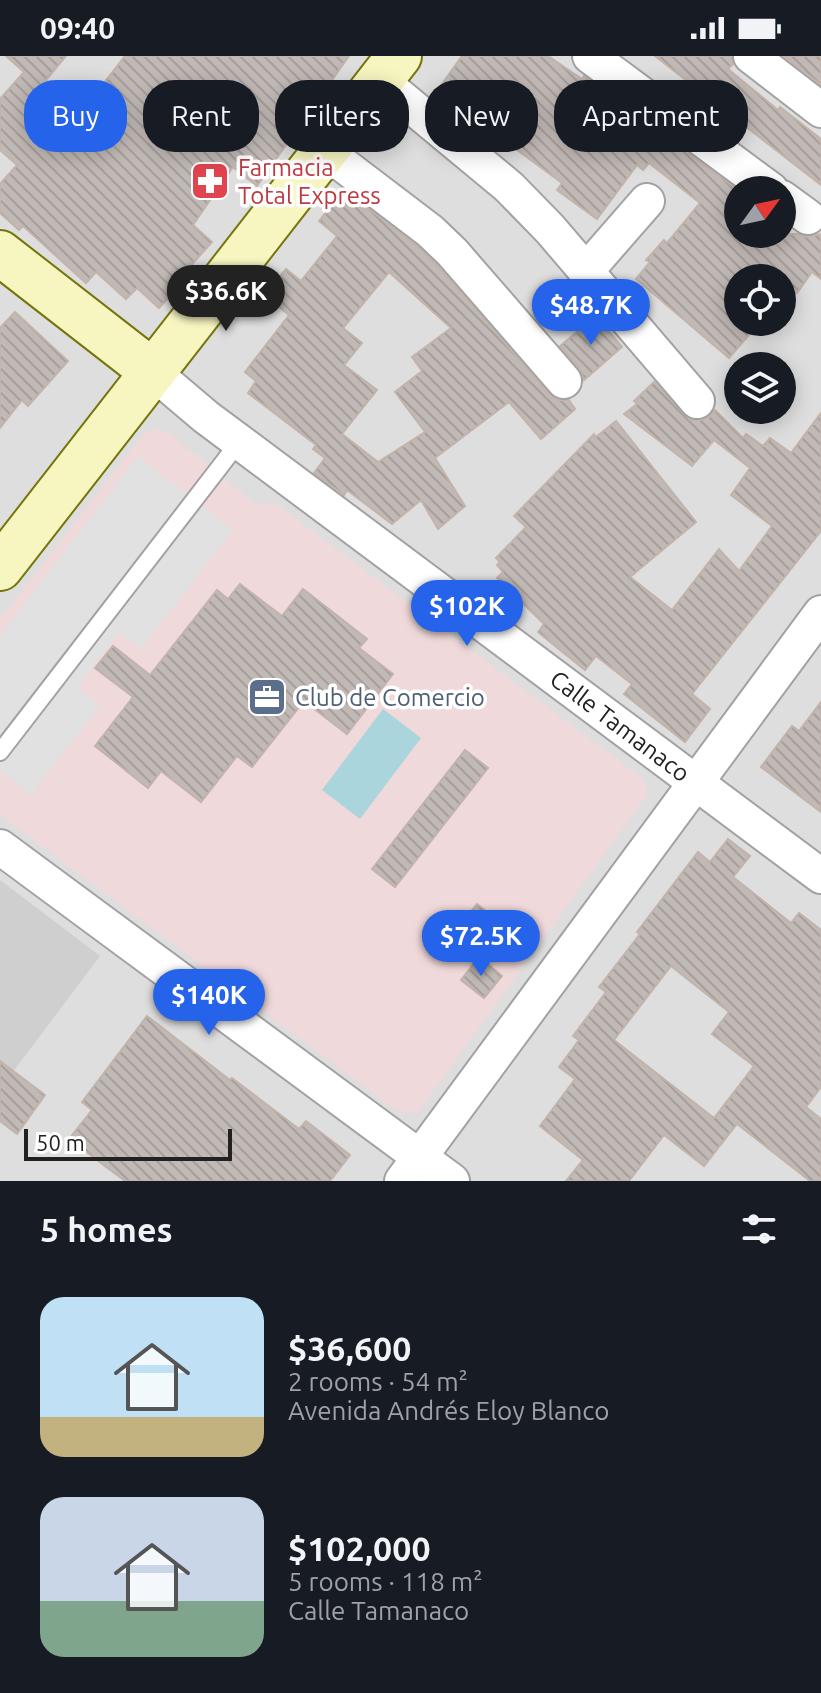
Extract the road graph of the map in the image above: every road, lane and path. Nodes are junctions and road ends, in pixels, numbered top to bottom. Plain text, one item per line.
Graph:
1 (590, 56) edge
2 (751, 56) edge
3 (390, 68) edge
4 (821, 110) edge
5 (324, 152) edge
6 (326, 152) edge
7 (752, 176) edge
8 (647, 201) dead end
9 (0, 253) edge
10 (586, 271) junction
11 (153, 372) junction
12 (564, 381) dead end
13 (697, 401) dead end
14 (239, 442) junction
15 (0, 568) edge
16 (821, 613) edge
17 (0, 752) edge
18 (696, 782) junction
19 (0, 847) edge
20 (821, 876) edge
21 (411, 1169) edge
22 (452, 1181) edge

1 - 7 street
2 - 4 street
3 - 10 street
5 - 11 street
6 - 12 street
8 - 10 street
9 - 11 street
10 - 13 street
11 - 14 street, Calle Tamanaco
11 - 15 street
14 - 17 lane
14 - 18 street, Calle Tamanaco
16 - 18 street
18 - 20 street, Calle Tamanaco
18 - 21 street
19 - 21 street
21 - 22 street

